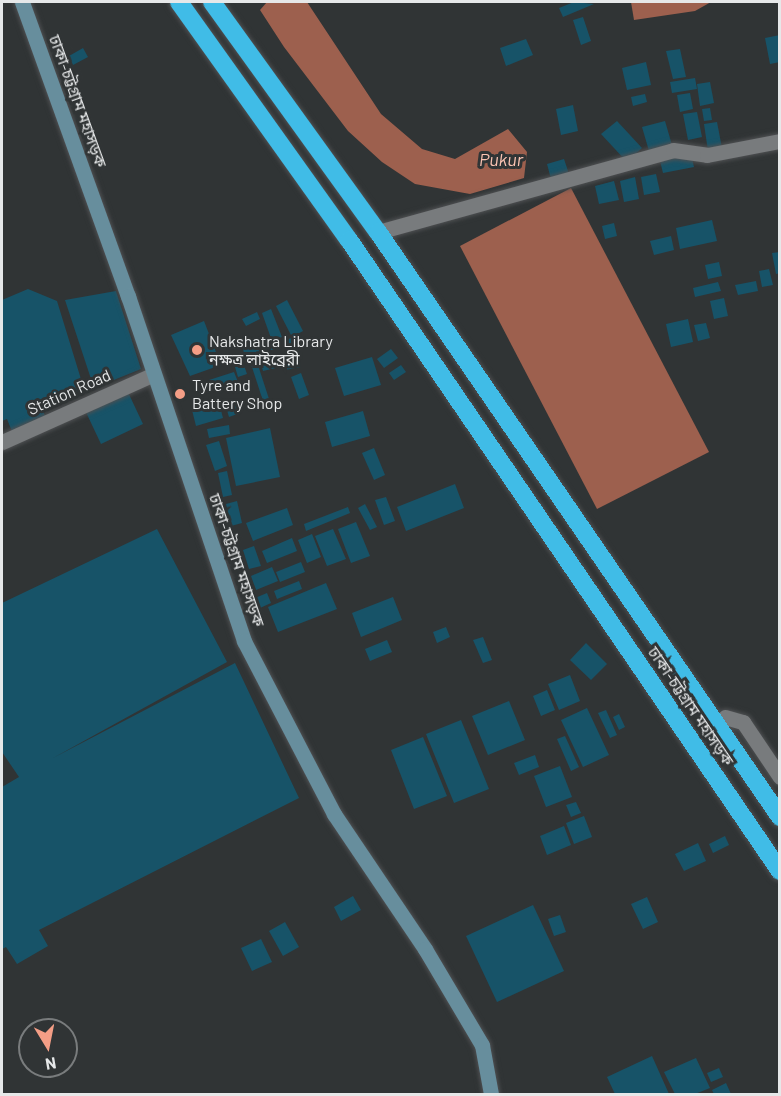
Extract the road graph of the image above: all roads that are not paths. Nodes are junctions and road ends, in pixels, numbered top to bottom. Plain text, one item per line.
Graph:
1 (22, 2) edge
2 (179, 2) edge
3 (212, 2) edge
4 (780, 141) edge
5 (378, 232) junction
6 (152, 375) junction
7 (2, 442) edge
8 (725, 717) dead end
9 (780, 777) edge
10 (780, 818) edge
11 (780, 872) edge
12 (491, 1095) edge

1 - 6 street, ঢাকা-চট্টগ্রাম মহাসড়ক
2 - 11 highway, ঢাকা-চট্টগ্রাম মহাসড়ক
3 - 5 highway, ঢাকা-চট্টগ্রাম মহাসড়ক
4 - 5 street
5 - 10 highway, ঢাকা-চট্টগ্রাম মহাসড়ক
6 - 7 street, Station Road
6 - 12 street, ঢাকা-চট্টগ্রাম মহাসড়ক
8 - 9 street

